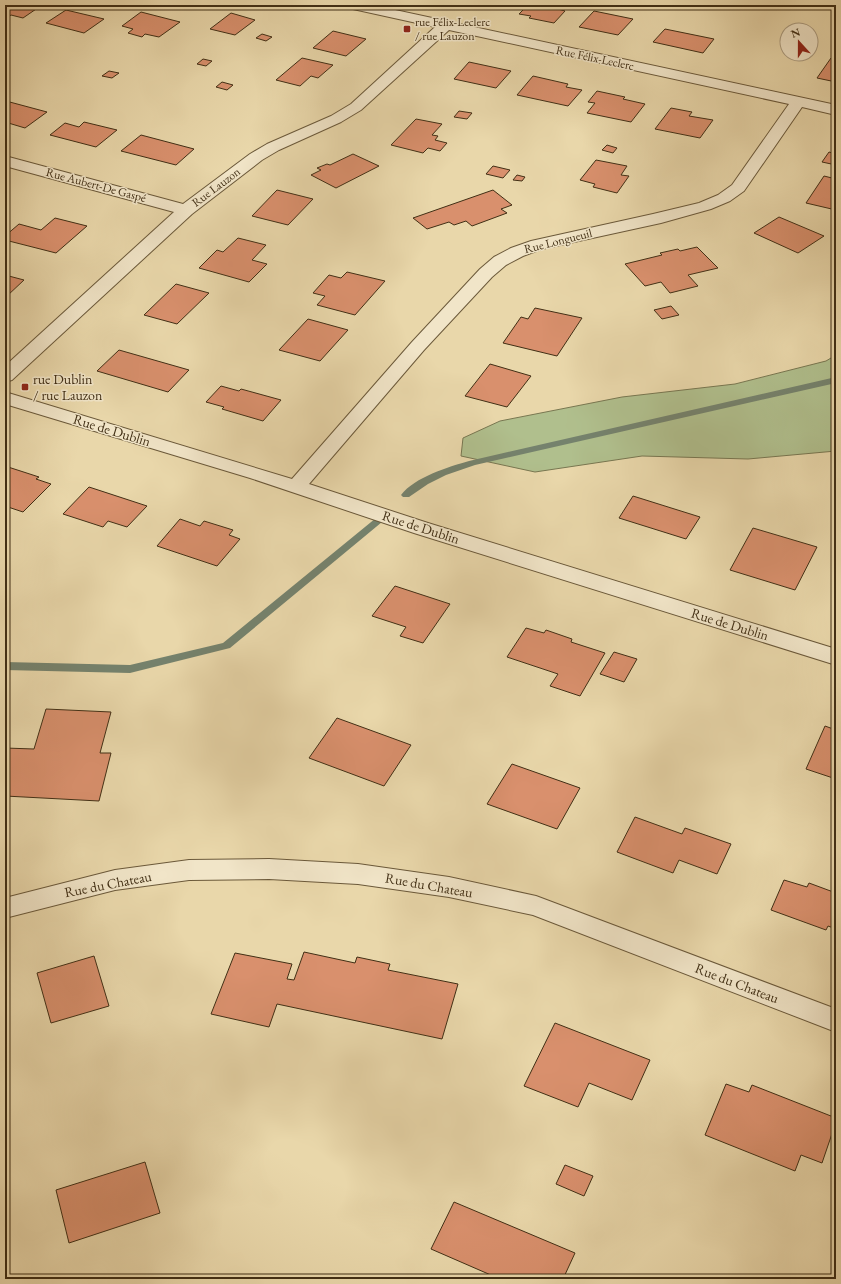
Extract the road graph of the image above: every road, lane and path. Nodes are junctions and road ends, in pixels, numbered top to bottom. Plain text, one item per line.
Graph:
1 (353, 5) edge
2 (446, 25) junction
3 (798, 102) junction
4 (836, 110) edge
5 (5, 160) edge
6 (186, 210) junction
7 (5, 376) edge
8 (5, 398) edge
9 (296, 486) junction
10 (836, 657) edge
11 (5, 908) edge
12 (836, 1021) edge

1 - 2 street, Rue Félix-Leclerc
2 - 3 street, Rue Félix-Leclerc
2 - 6 street, Rue Lauzon
3 - 4 street, Rue Félix-Leclerc
3 - 9 street, Rue Longueuil
5 - 6 street, Rue Aubert-De Gaspé
6 - 7 street, Rue Lauzon
8 - 9 street, Rue de Dublin
9 - 10 street, Rue de Dublin
11 - 12 street, Rue du Chateau

